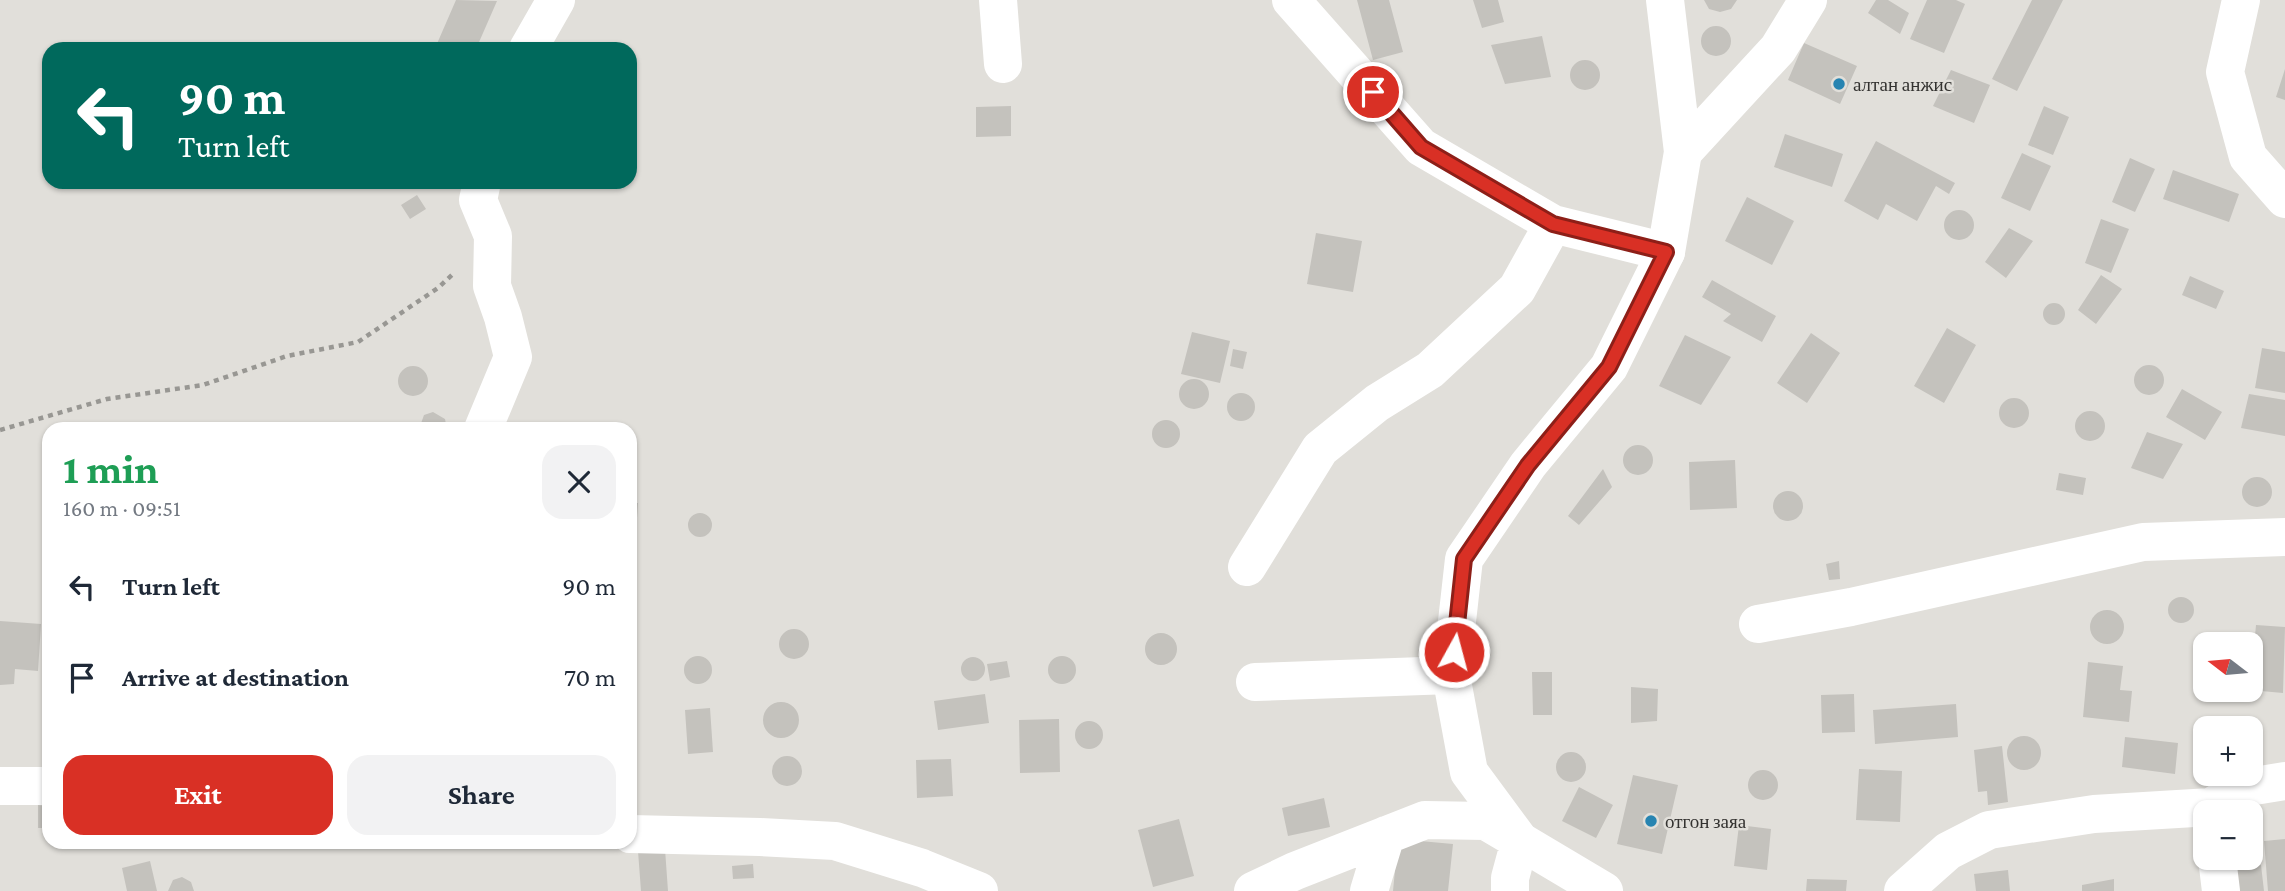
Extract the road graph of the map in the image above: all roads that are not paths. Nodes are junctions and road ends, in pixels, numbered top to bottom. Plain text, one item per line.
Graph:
1 (556, 0) edge
2 (999, 0) edge
3 (1291, 0) edge
4 (1665, 0) edge
5 (1808, 0) edge
6 (2241, 0) edge
7 (532, 42) edge
8 (1003, 64) dead end
9 (1684, 152) junction
10 (480, 189) edge
11 (2285, 199) edge
12 (1553, 224) junction
13 (1666, 252) junction
14 (486, 422) edge
15 (2285, 537) edge
16 (1247, 567) dead end
17 (1758, 624) dead end
18 (1451, 675) junction
19 (1255, 682) dead end
20 (2285, 782) edge
21 (0, 786) edge
22 (42, 786) edge
23 (2224, 800) edge
24 (2193, 810) edge
25 (637, 834) edge
26 (1386, 835) junction
27 (1520, 841) junction
28 (2218, 870) edge
29 (979, 891) edge
30 (1253, 891) edge
31 (1369, 891) edge
32 (1510, 891) edge
33 (1604, 891) edge
34 (1903, 891) edge
35 (2221, 891) edge

1 - 7 street
2 - 8 street
3 - 12 street
4 - 9 street
5 - 9 street
6 - 11 street
9 - 13 street
10 - 14 street
12 - 13 street
12 - 16 street
13 - 18 street
15 - 17 street
18 - 19 street
18 - 27 street
20 - 23 street
21 - 22 street
24 - 34 street
25 - 29 street
26 - 27 street
26 - 30 street
26 - 31 street
27 - 32 street
27 - 33 street
28 - 35 street

